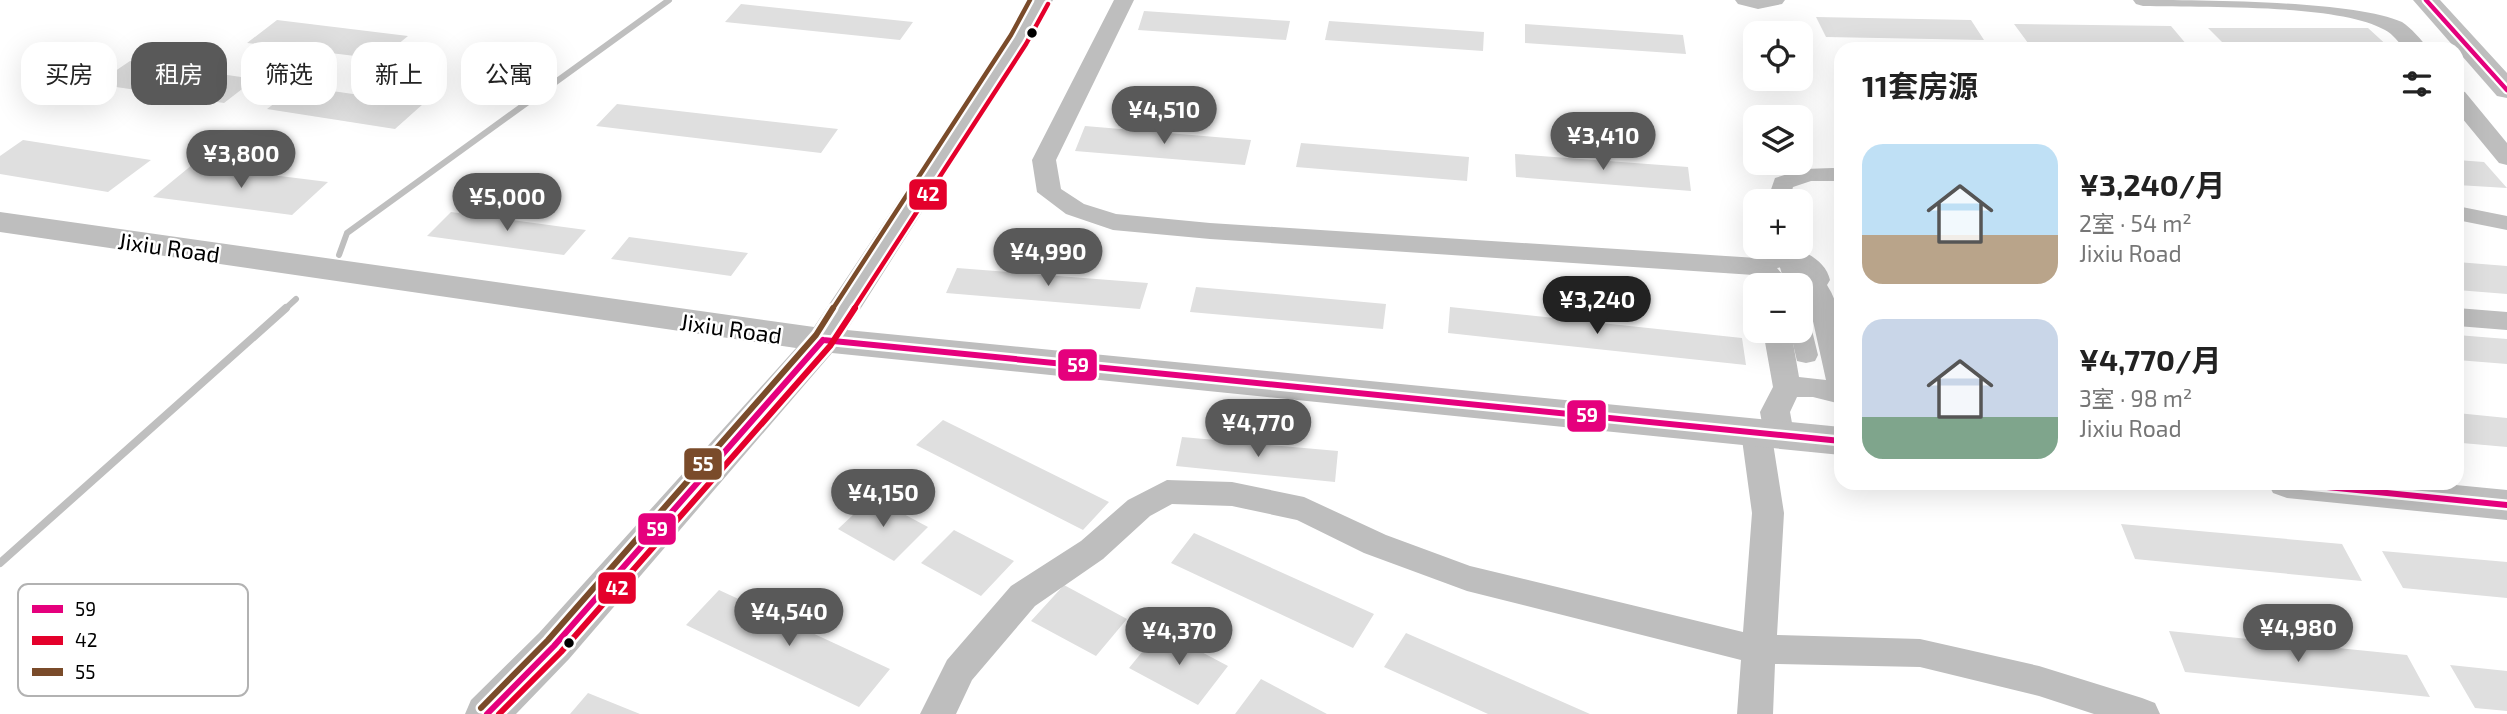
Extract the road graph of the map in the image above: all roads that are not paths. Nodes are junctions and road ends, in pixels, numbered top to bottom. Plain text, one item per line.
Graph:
1 (1040, 0) edge
2 (1124, 0) edge
3 (1745, 0) edge
4 (1776, 0) edge
5 (2143, 0) edge
6 (2426, 0) edge
7 (2410, 42) edge
8 (2464, 42) edge
9 (2464, 42) edge
10 (2507, 90) edge
11 (2464, 106) edge
12 (2507, 158) edge
13 (0, 222) edge
14 (1743, 275) edge
15 (1813, 290) edge
16 (2464, 318) edge
17 (2507, 321) edge
18 (824, 340) junction
19 (1779, 343) edge
20 (1834, 354) edge
21 (1787, 387) junction
22 (1834, 392) edge
23 (1768, 433) junction
24 (1834, 439) edge
25 (2357, 490) edge
26 (2507, 505) edge
27 (1759, 650) junction
28 (487, 714) edge
29 (939, 714) edge
30 (1755, 714) edge
31 (2142, 714) edge

1 - 18 street
2 - 14 street
3 - 4 street
5 - 7 street
6 - 9 street
8 - 10 street
11 - 12 street
13 - 18 street, Jixiu Road
15 - 20 street
16 - 17 street
18 - 23 street, Jixiu Road
18 - 28 street
19 - 21 street
21 - 22 street
21 - 23 street
23 - 24 street, Jixiu Road
23 - 27 street
25 - 26 street
27 - 29 street
27 - 30 street
27 - 31 street

